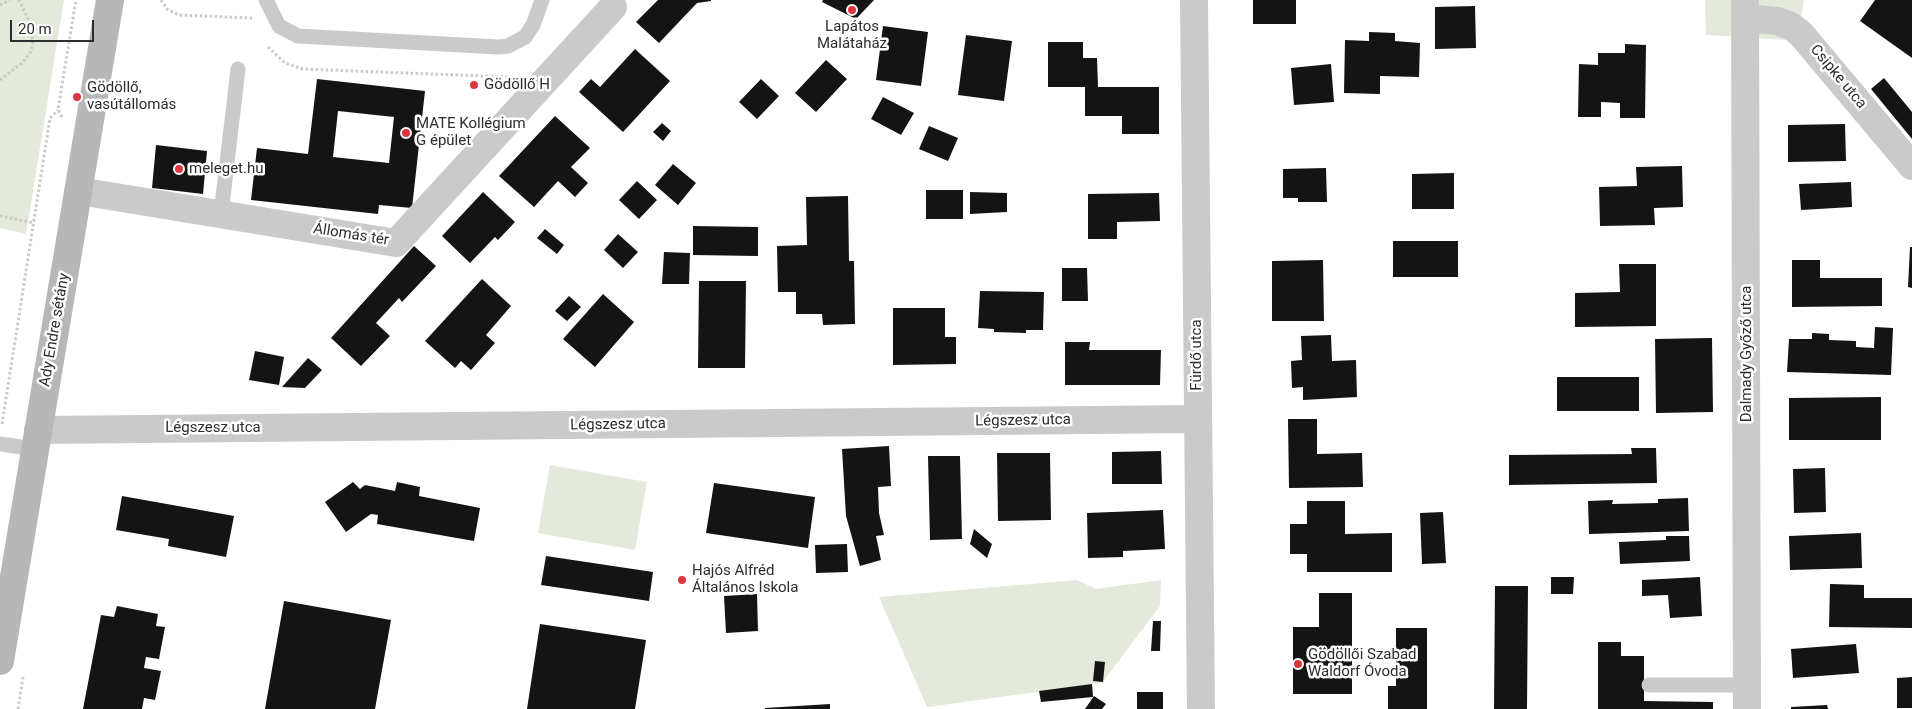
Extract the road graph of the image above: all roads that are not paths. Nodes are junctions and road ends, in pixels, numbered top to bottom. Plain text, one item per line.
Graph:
1 (110, 0) edge
2 (266, 0) edge
3 (542, 0) edge
4 (1194, 0) edge
5 (613, 7) dead end
6 (1746, 9) edge
7 (238, 69) dead end
8 (1912, 166) edge
9 (79, 191) junction
10 (221, 214) junction
11 (1197, 419) junction
12 (36, 440) junction
13 (0, 444) edge
14 (0, 661) edge
15 (1649, 685) dead end
16 (1747, 697) edge
17 (1202, 709) edge

1 - 9 street, Ady Endre sétány
2 - 3 lane
4 - 11 street, Fürdő utca
5 - 10 street, Állomás tér
6 - 8 street, Csipke utca
6 - 16 street, Dalmady Győző utca
7 - 10 lane
9 - 10 street, Állomás tér
9 - 12 street, Ady Endre sétány
11 - 12 street, Légszesz utca
11 - 17 street, Fürdő utca
12 - 13 lane
12 - 14 street, Ady Endre sétány
15 - 16 lane

